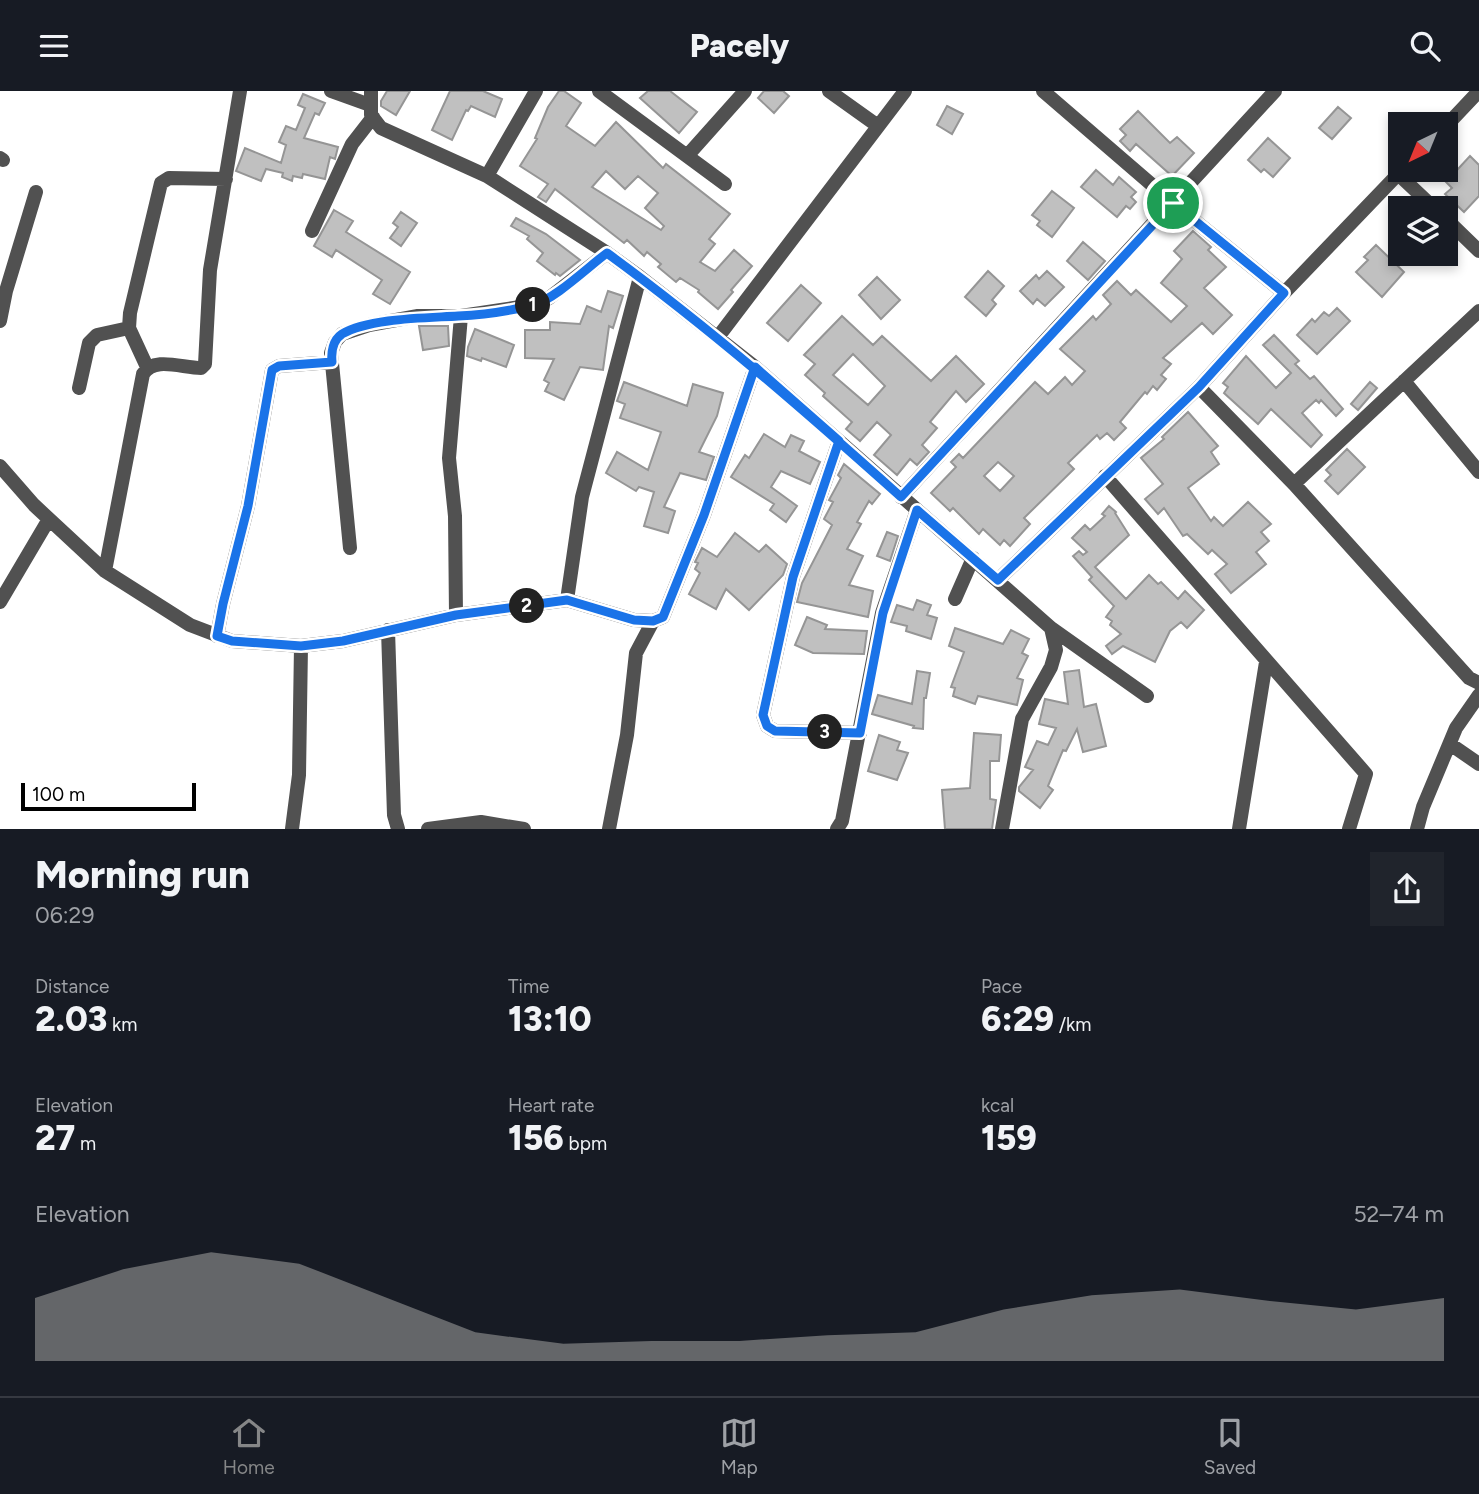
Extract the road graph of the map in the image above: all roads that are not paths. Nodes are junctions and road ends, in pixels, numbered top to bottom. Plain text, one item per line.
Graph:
1 (240, 91) edge
2 (331, 91) edge
3 (536, 91) edge
4 (599, 91) edge
5 (745, 91) edge
6 (829, 91) edge
7 (905, 91) edge
8 (1043, 91) edge
9 (1275, 91) edge
10 (1479, 91) edge
11 (372, 104) edge
12 (1458, 113) edge
13 (878, 127) junction
14 (687, 156) junction
15 (487, 176) junction
16 (226, 179) junction
17 (1390, 182) edge
18 (1409, 182) edge
19 (725, 184) dead end
20 (36, 192) dead end
21 (1423, 196) edge
22 (1173, 203) junction
23 (312, 231) dead end
24 (1458, 231) edge
25 (1479, 251) edge
26 (607, 253) junction
27 (640, 277) junction
28 (3, 290) edge
29 (1284, 293) junction
30 (1479, 311) edge
31 (461, 316) junction
32 (0, 321) edge
33 (129, 328) junction
34 (718, 337) junction
35 (332, 362) junction
36 (147, 367) junction
37 (755, 367) junction
38 (1404, 381) junction
39 (1199, 387) junction
40 (79, 389) dead end
41 (839, 441) junction
42 (1, 472) edge
43 (1479, 472) edge
44 (1105, 476) junction
45 (1294, 484) junction
46 (901, 497) junction
47 (917, 510) junction
48 (49, 519) junction
49 (350, 548) dead end
50 (973, 558) junction
51 (105, 571) junction
52 (998, 580) junction
53 (954, 599) dead end
54 (567, 600) junction
55 (0, 602) edge
56 (456, 615) junction
57 (653, 621) junction
58 (1051, 628) junction
59 (388, 630) junction
60 (217, 636) junction
61 (301, 646) junction
62 (1266, 662) junction
63 (1479, 683) edge
64 (1479, 695) edge
65 (1147, 696) dead end
66 (860, 733) junction
67 (1450, 744) junction
68 (1479, 764) edge
69 (292, 829) edge
70 (398, 829) edge
71 (428, 829) edge
72 (524, 829) edge
73 (609, 829) edge
74 (837, 829) edge
75 (1002, 829) edge
76 (1239, 829) edge
77 (1349, 829) edge
78 (1417, 829) edge

1 - 16 street
2 - 11 street
3 - 15 street
4 - 14 street
5 - 14 street
6 - 13 street
7 - 13 street
8 - 22 street
9 - 22 street
10 - 12 street
11 - 15 street
11 - 23 street
13 - 34 street
14 - 19 street
15 - 26 street
16 - 33 street
16 - 36 street
17 - 29 street
18 - 21 street
20 - 28 street
22 - 29 street
22 - 46 street
24 - 25 street
26 - 27 street
26 - 31 street
27 - 34 street
27 - 54 street
28 - 32 street
29 - 39 street
30 - 38 street
31 - 35 street
31 - 56 street
33 - 36 street
33 - 40 street
34 - 37 street
35 - 49 street
35 - 60 street
36 - 51 street
37 - 41 street
37 - 57 street
38 - 43 street
38 - 45 street
39 - 44 street
39 - 45 street
41 - 46 street
41 - 66 street
42 - 48 street
44 - 52 street
44 - 62 street
45 - 63 street
46 - 47 street
47 - 50 street
47 - 66 street
48 - 51 street
48 - 55 street
50 - 52 street
50 - 53 street
51 - 60 street
52 - 58 street
54 - 56 street
54 - 57 street
56 - 59 street
57 - 73 street
58 - 65 street
58 - 75 street
59 - 61 street
59 - 70 street
60 - 61 street
61 - 69 street
62 - 76 street
62 - 77 street
64 - 67 street
66 - 74 street
67 - 68 street
67 - 78 street
71 - 72 street

